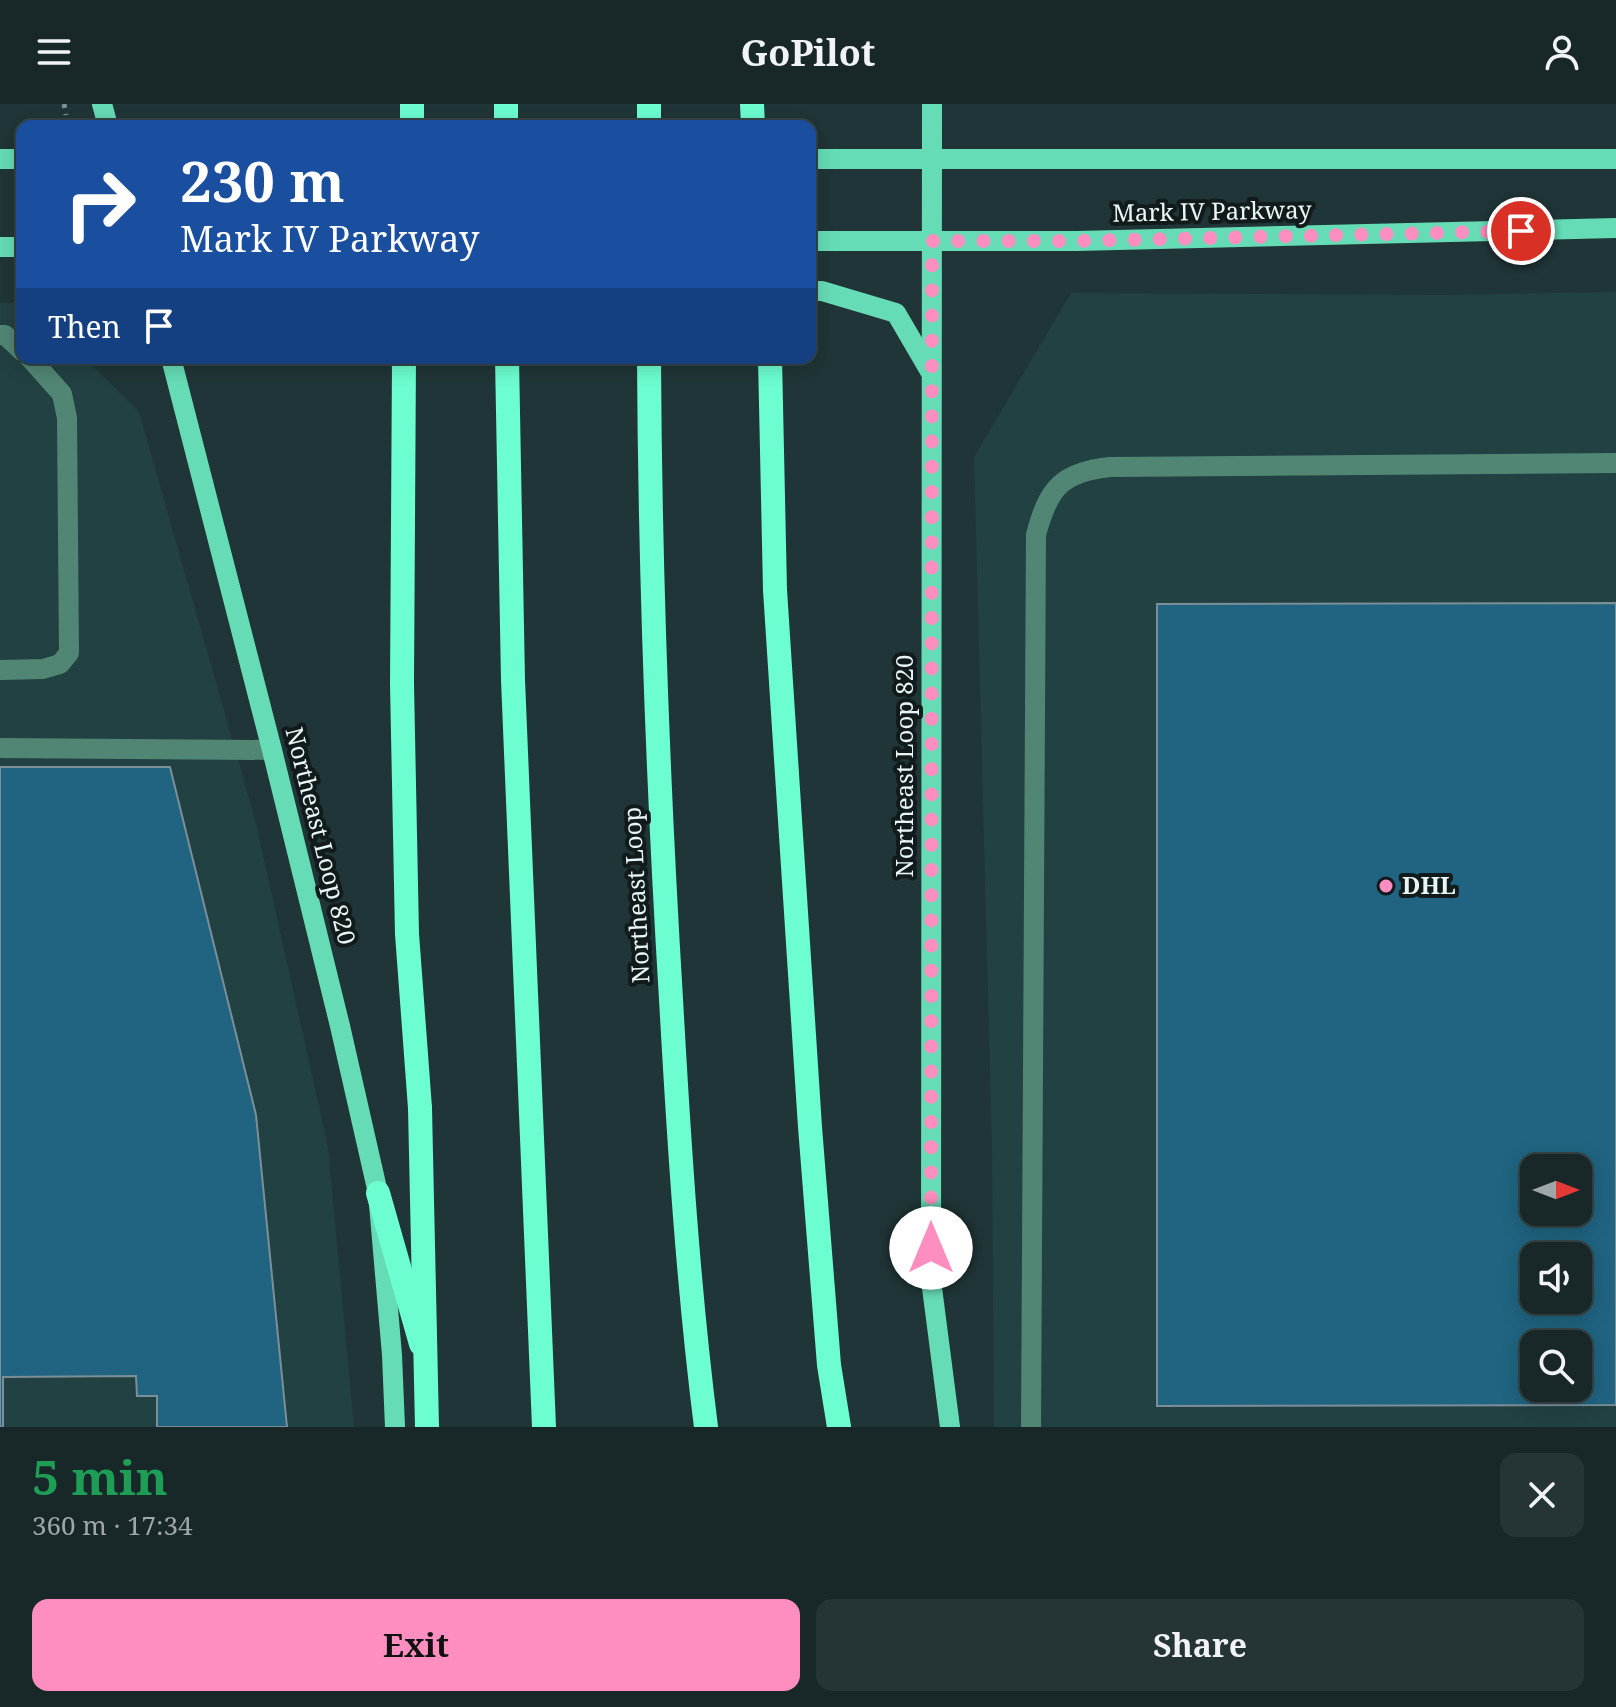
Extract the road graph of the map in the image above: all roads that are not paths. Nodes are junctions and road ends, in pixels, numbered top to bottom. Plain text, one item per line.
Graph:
1 (932, 104) edge
2 (816, 159) edge
3 (931, 159) junction
4 (1616, 159) edge
5 (1616, 228) edge
6 (816, 241) edge
7 (932, 241) junction
8 (816, 291) edge
9 (0, 335) edge
10 (16, 345) edge
11 (35, 364) edge
12 (173, 364) edge
13 (404, 364) edge
14 (507, 364) edge
15 (649, 364) edge
16 (770, 364) edge
17 (931, 373) junction
18 (1616, 463) edge
19 (0, 670) edge
20 (0, 748) edge
21 (272, 750) junction
22 (378, 1193) junction
23 (395, 1427) edge
24 (427, 1427) edge
25 (438, 1427) edge
26 (544, 1427) edge
27 (707, 1427) edge
28 (838, 1427) edge
29 (950, 1427) edge
30 (1031, 1427) edge

1 - 3 main road, Northeast Loop 820
2 - 3 main road
3 - 4 main road
3 - 7 main road, Northeast Loop 820
5 - 7 main road, Mark IV Parkway
6 - 7 main road, Mark IV Parkway
7 - 17 main road, Northeast Loop 820
8 - 17 main road
9 - 10 lane
11 - 19 lane
12 - 21 main road, Northeast Loop 820
13 - 24 highway, bridge
14 - 26 highway
15 - 27 highway, Northeast Loop
16 - 28 highway
17 - 29 main road, Northeast Loop 820
18 - 30 lane
20 - 21 lane
21 - 22 main road, Northeast Loop 820
22 - 23 main road, Northeast Loop 820
22 - 25 highway

